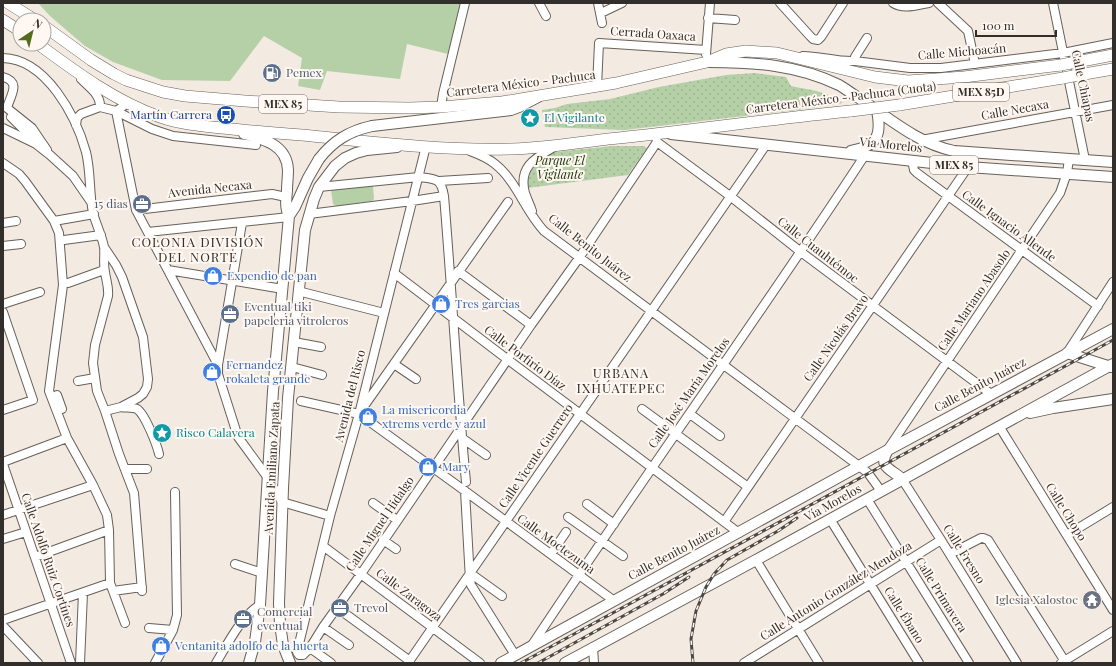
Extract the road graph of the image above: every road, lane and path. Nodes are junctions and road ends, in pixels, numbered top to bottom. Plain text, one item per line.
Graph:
1 (8, 3) edge
2 (465, 3) edge
3 (539, 3) edge
4 (598, 3) edge
5 (622, 3) edge
6 (710, 3) edge
7 (780, 3) edge
8 (843, 3) edge
9 (893, 3) edge
10 (929, 3) edge
11 (938, 3) edge
12 (1053, 3) edge
13 (22, 12) edge
14 (601, 13) junction
15 (546, 16) dead end
16 (708, 18) junction
17 (3, 20) edge
18 (735, 20) dead end
19 (602, 23) dead end
20 (12, 26) edge
21 (52, 32) edge
22 (867, 38) dead end
23 (1113, 43) edge
24 (706, 50) junction
25 (49, 52) edge
26 (1063, 53) junction
27 (1113, 55) edge
28 (789, 56) junction
29 (3, 58) edge
30 (62, 61) junction
31 (855, 61) junction
32 (707, 62) junction
33 (974, 64) junction
34 (1113, 69) edge
35 (3, 77) edge
36 (597, 87) junction
37 (541, 95) junction
38 (128, 103) junction
39 (1113, 105) edge
40 (100, 107) junction
41 (441, 107) junction
42 (3, 110) edge
43 (877, 110) junction
44 (116, 111) junction
45 (1075, 112) junction
46 (76, 125) junction
47 (211, 127) junction
48 (3, 128) edge
49 (660, 137) junction
50 (41, 140) junction
51 (921, 140) junction
52 (256, 145) dead end
53 (408, 145) junction
54 (766, 145) junction
55 (426, 146) junction
56 (556, 146) junction
57 (462, 148) junction
58 (841, 153) junction
59 (50, 155) junction
60 (865, 155) junction
61 (1069, 158) junction
62 (912, 160) junction
63 (1085, 160) junction
64 (1113, 162) edge
65 (3, 163) edge
66 (968, 167) junction
67 (89, 171) junction
68 (1068, 173) junction
69 (1084, 174) junction
70 (73, 176) junction
71 (419, 176) junction
72 (1113, 177) edge
73 (488, 178) dead end
74 (439, 181) junction
75 (319, 187) junction
76 (444, 196) junction
77 (730, 196) junction
78 (948, 196) junction
79 (286, 197) junction
80 (412, 202) junction
81 (508, 202) dead end
82 (92, 203) junction
83 (136, 210) junction
84 (94, 214) junction
85 (309, 214) junction
86 (289, 216) junction
87 (16, 221) dead end
88 (54, 221) junction
89 (536, 221) junction
90 (3, 223) edge
91 (242, 223) junction
92 (148, 232) junction
93 (100, 235) junction
94 (62, 237) junction
95 (21, 244) dead end
96 (3, 246) edge
97 (104, 247) junction
98 (1022, 251) junction
99 (802, 252) junction
100 (579, 258) junction
101 (104, 270) junction
102 (168, 270) junction
103 (458, 271) junction
104 (394, 273) junction
105 (233, 281) junction
106 (451, 281) junction
107 (1113, 282) edge
108 (68, 283) junction
109 (282, 289) junction
110 (298, 291) junction
111 (40, 292) dead end
112 (132, 301) dead end
113 (3, 304) edge
114 (435, 304) junction
115 (873, 306) junction
116 (1098, 306) junction
117 (650, 311) junction
118 (3, 312) edge
119 (384, 313) junction
120 (454, 319) junction
121 (531, 324) junction
122 (1113, 328) edge
123 (294, 342) junction
124 (321, 347) dead end
125 (1067, 353) junction
126 (507, 359) junction
127 (947, 362) junction
128 (394, 364) junction
129 (218, 365) junction
130 (722, 365) junction
131 (1112, 366) edge
132 (292, 367) junction
133 (322, 375) dead end
134 (95, 378) junction
135 (416, 379) dead end
136 (78, 381) dead end
137 (991, 394) junction
138 (1113, 399) edge
139 (301, 401) dead end
140 (121, 407) junction
141 (62, 409) dead end
142 (642, 409) dead end
143 (3, 410) edge
144 (106, 411) junction
145 (359, 414) junction
146 (580, 414) junction
147 (690, 414) junction
148 (1019, 416) junction
149 (795, 419) junction
150 (462, 425) junction
151 (999, 426) junction
152 (675, 435) junction
153 (720, 436) dead end
154 (67, 438) junction
155 (462, 438) junction
156 (888, 450) junction
157 (159, 454) dead end
158 (486, 456) dead end
159 (3, 463) edge
160 (859, 466) junction
161 (433, 467) junction
162 (652, 468) junction
163 (126, 469) junction
164 (147, 470) dead end
165 (268, 478) junction
166 (902, 479) junction
167 (283, 480) junction
168 (93, 485) junction
169 (466, 487) junction
170 (748, 488) junction
171 (881, 491) junction
172 (175, 492) dead end
173 (867, 499) junction
174 (282, 502) junction
175 (373, 503) dead end
176 (587, 504) dead end
177 (1113, 506) edge
178 (18, 510) junction
179 (3, 515) edge
180 (330, 516) junction
181 (568, 517) dead end
182 (830, 519) junction
183 (397, 520) junction
184 (506, 522) junction
185 (724, 522) junction
186 (614, 524) junction
187 (110, 530) junction
188 (26, 532) junction
189 (566, 532) dead end
190 (739, 533) junction
191 (1067, 535) junction
192 (3, 539) edge
193 (383, 540) junction
194 (941, 540) junction
195 (602, 542) junction
196 (323, 546) junction
197 (396, 549) dead end
198 (551, 554) junction
199 (950, 554) junction
200 (35, 556) junction
201 (623, 556) dead end
202 (756, 560) junction
203 (906, 562) junction
204 (235, 564) dead end
205 (262, 573) junction
206 (470, 573) junction
207 (361, 574) junction
208 (579, 575) junction
209 (110, 583) junction
210 (871, 585) junction
211 (113, 591) junction
212 (83, 593) junction
213 (502, 596) dead end
214 (613, 600) junction
215 (50, 603) junction
216 (260, 605) junction
217 (336, 607) junction
218 (1113, 610) edge
219 (3, 620) edge
220 (125, 623) dead end
221 (3, 626) edge
222 (323, 627) junction
223 (149, 628) dead end
224 (433, 628) junction
225 (799, 628) junction
226 (173, 630) junction
227 (1113, 631) edge
228 (348, 645) dead end
229 (532, 645) junction
230 (593, 647) junction
231 (310, 648) junction
232 (515, 655) junction
233 (409, 662) edge
234 (1064, 662) edge
235 (38, 663) edge
236 (71, 663) edge
237 (80, 663) edge
238 (154, 663) edge
239 (216, 663) edge
240 (249, 663) edge
241 (290, 663) edge
242 (331, 663) edge
243 (480, 663) edge
244 (501, 663) edge
245 (565, 663) edge
246 (594, 663) edge
247 (744, 663) edge
248 (819, 663) edge
249 (919, 663) edge
250 (969, 663) edge
251 (1017, 663) edge

1 - 13 highway
2 - 41 street
3 - 15 street
4 - 14 street
5 - 14 street
6 - 16 street
7 - 8 street
9 - 10 street
11 - 33 street
12 - 26 street, Calle Chiapas
14 - 19 street
16 - 18 street
16 - 24 street
17 - 20 highway
21 - 41 highway, Carretera México - Pachuca / MEX 85
22 - 31 street
23 - 26 street, Calle Michoacán
24 - 32 street
24 - 36 street, Cerrada Oaxaca
25 - 30 highway, MEX 85
26 - 33 street, Calle Michoacán
26 - 45 street, Calle Chiapas
27 - 28 highway, Carretera México - Pachuca (Cuota) / MEX 85D
28 - 31 street, Calle Michoacán
28 - 32 highway, Carretera México - Pachuca (Cuota) / MEX 85D
29 - 46 street
30 - 38 highway, MEX 85
30 - 40 street
31 - 33 street, Calle Michoacán
32 - 36 highway, Carretera México - Pachuca / MEX 85
32 - 43 main road, Vía Morelos / MEX 85
34 - 49 highway, Carretera México - Pachuca (Cuota) / MEX 85D, bridge
35 - 50 street
36 - 37 highway, Carretera México - Pachuca / MEX 85
37 - 41 highway, Carretera México - Pachuca / MEX 85
37 - 86 main road, bridge
38 - 44 street
38 - 47 highway, MEX 85
39 - 45 street, Calle Necaxa
40 - 44 street
40 - 46 street
42 - 50 street
43 - 51 main road, Vía Morelos / MEX 85
43 - 58 main road
44 - 52 street
44 - 83 street
45 - 51 street, Calle Necaxa
45 - 63 street, Calle Chiapas
46 - 67 street
47 - 53 highway, MEX 85
47 - 79 main road
48 - 59 street
49 - 54 main road, Vía Morelos / MEX 85
49 - 56 highway, MEX 85
49 - 77 street, Calle Cuauhtémoc
49 - 100 street, Calle Miguel Hidalgo
50 - 59 street
51 - 61 main road, Vía Morelos / MEX 85
53 - 55 highway, MEX 85
53 - 75 main road, Avenida Emiliano Zapata
54 - 58 main road, Vía Morelos / MEX 85
54 - 77 street, Calle Vicente Guerrero
55 - 57 highway, MEX 85
55 - 71 street, Avenida del Risco
56 - 57 highway, MEX 85
56 - 89 street, Calle Benito Juárez
57 - 89 street, Calle Benito Juárez
58 - 60 main road, Vía Morelos / MEX 85
59 - 70 street
60 - 62 main road, Vía Morelos / MEX 85
60 - 99 street, Calle José María Morelos
61 - 63 main road, Vía Morelos / MEX 85
61 - 68 street, Calle Mariano Abasolo
62 - 66 main road, Vía Morelos / MEX 85
62 - 78 street, Calle Ignacio Allende
63 - 64 main road, Vía Morelos / MEX 85
63 - 69 main road, Calle Chiapas
65 - 88 street
66 - 68 main road, Vía Morelos / MEX 85
66 - 78 street, Calle Nicolás Bravo
67 - 70 street
67 - 82 street
68 - 69 main road, Vía Morelos / MEX 85
68 - 98 street, Calle Mariano Abasolo
69 - 72 main road, Vía Morelos / MEX 85
70 - 82 street
71 - 74 street
71 - 75 street
71 - 80 street, Avenida del Risco
73 - 74 street
74 - 76 street
75 - 85 main road, Avenida Emiliano Zapata
76 - 80 street
76 - 106 street
77 - 99 street, Calle Cuauhtémoc
77 - 117 street, Calle Vicente Guerrero
78 - 98 street, Calle Ignacio Allende
78 - 115 street, Calle Nicolás Bravo
79 - 83 street, Avenida Necaxa
79 - 86 main road
80 - 85 street
80 - 104 street, Avenida del Risco
81 - 103 street
82 - 84 street
83 - 92 street
84 - 88 street
84 - 93 street
85 - 110 main road, Avenida Emiliano Zapata
86 - 91 street
86 - 109 main road, Avenida Emiliano Zapata
87 - 90 street
88 - 94 street
89 - 100 street, Calle Benito Juárez
91 - 92 street
91 - 105 street
92 - 102 street
93 - 94 street
93 - 97 street
93 - 112 street
94 - 108 street
94 - 154 street
95 - 96 street
97 - 101 street
97 - 140 street
98 - 116 street, Calle Ignacio Allende
98 - 127 street, Calle Mariano Abasolo
99 - 115 street, Calle Cuauhtémoc
99 - 130 street, Calle José María Morelos
100 - 117 street, Calle Benito Juárez
100 - 121 street, Calle Miguel Hidalgo
101 - 108 street
101 - 134 street
102 - 105 street
102 - 129 street
103 - 106 street
103 - 121 street
104 - 114 street, Calle Porfirio Díaz
104 - 119 street, Avenida del Risco
105 - 109 street
105 - 129 street
106 - 114 street
106 - 120 street
107 - 116 street
108 - 141 street
109 - 165 main road, Avenida Emiliano Zapata
110 - 119 street
110 - 123 main road, Avenida Emiliano Zapata
111 - 113 street
114 - 120 street, Calle Porfirio Díaz
114 - 128 street
115 - 127 street, Calle Cuauhtémoc
115 - 149 street, Calle Nicolás Bravo
116 - 125 street
117 - 130 street, Calle Benito Juárez
117 - 146 street, Calle Vicente Guerrero
118 - 143 street
119 - 145 street, Avenida del Risco
120 - 126 street, Calle Porfirio Díaz
120 - 150 street
121 - 126 street, Calle Miguel Hidalgo
122 - 125 main road, Calle Benito Juárez
123 - 124 street
123 - 132 main road, Avenida Emiliano Zapata
125 - 131 main road
125 - 137 main road, Calle Benito Juárez
126 - 146 street, Calle Porfirio Díaz
126 - 150 street, Calle Miguel Hidalgo
127 - 137 street, Calle Cuauhtémoc
127 - 156 street, Calle Mariano Abasolo
128 - 135 street
128 - 145 street
129 - 165 street
130 - 147 street, Calle José María Morelos
130 - 149 street, Calle Benito Juárez
131 - 148 main road, Vía Morelos
132 - 133 street
132 - 167 main road, Avenida Emiliano Zapata
134 - 136 street
134 - 144 street
137 - 156 main road, Calle Benito Juárez
138 - 148 main road
139 - 145 street, Calle Moctezuma
140 - 144 street
140 - 157 street
142 - 152 street
144 - 163 street
145 - 161 street, Calle Moctezuma
145 - 180 street, Avenida del Risco
146 - 162 street, Calle Porfirio Díaz
146 - 184 street, Calle Vicente Guerrero
147 - 152 street, Calle José María Morelos
147 - 153 street
148 - 151 main road, Vía Morelos
149 - 160 street, Calle Benito Juárez
149 - 170 street, Calle Nicolás Bravo
150 - 155 street
150 - 161 street, Calle Miguel Hidalgo
151 - 166 main road, Vía Morelos
151 - 191 street, Calle Chopo
152 - 162 street, Calle José María Morelos
152 - 170 street
154 - 159 street
154 - 168 street
155 - 158 street
155 - 169 street
156 - 160 main road, Calle Benito Juárez
156 - 166 main road
159 - 178 street, Calle Adolfo Ruiz Cortínes
160 - 171 street, Calle Benito Juárez
160 - 190 main road, Calle Benito Juárez
161 - 169 street, Calle Moctezuma
161 - 183 street, Calle Miguel Hidalgo
162 - 185 street, Calle Porfirio Díaz
162 - 186 street, Calle José María Morelos
163 - 164 street
163 - 211 street
165 - 167 street
165 - 174 street
165 - 205 main road, Avenida Emiliano Zapata
166 - 171 main road, Vía Morelos
166 - 194 street, Calle Fresno
167 - 174 main road, Avenida Emiliano Zapata
168 - 178 street
168 - 187 street
169 - 184 street, Calle Moctezuma
169 - 206 street
170 - 185 street, Calle Nicolás Bravo
171 - 173 main road, Vía Morelos
172 - 226 street
173 - 182 main road, Vía Morelos
173 - 203 street, Calle Primavera
174 - 180 street
174 - 241 main road, Avenida Emiliano Zapata
175 - 183 street
176 - 186 street
177 - 191 street
178 - 179 street
178 - 188 street, Calle Adolfo Ruiz Cortínes
180 - 196 street, Avenida del Risco
181 - 195 street
182 - 202 main road, Vía Morelos
182 - 210 street, Calle Ébano
183 - 193 street, Calle Miguel Hidalgo
184 - 198 street, Calle Moctezuma
184 - 206 street, Calle Vicente Guerrero
185 - 190 street, Calle Porfirio Díaz
186 - 195 street, Calle José María Morelos
187 - 200 street
187 - 209 street
188 - 192 street
188 - 200 street, Calle Adolfo Ruiz Cortínes
189 - 198 street
190 - 214 main road, Calle Benito Juárez
191 - 218 street, Calle Chopo
193 - 197 street
193 - 207 street, Calle Miguel Hidalgo
194 - 199 street, Calle Fresno
194 - 203 street, Calle Antonio González Mendoza
195 - 201 street
195 - 208 street, Calle José María Morelos
196 - 207 street, Calle Zaragoza
196 - 231 street, Avenida del Risco
198 - 208 street, Calle Moctezuma
199 - 234 street
199 - 251 street, Calle Fresno
200 - 215 street, Calle Adolfo Ruiz Cortínes
202 - 225 street
202 - 230 main road, Vía Morelos
203 - 210 street, Calle Antonio González Mendoza
203 - 250 street, Calle Primavera
204 - 205 street
205 - 216 main road, Avenida Emiliano Zapata
206 - 213 street
206 - 224 street, Calle Vicente Guerrero
206 - 232 street
207 - 217 street, Calle Miguel Hidalgo
207 - 224 street, Calle Zaragoza
208 - 214 street, Calle Moctezuma
208 - 229 street, Calle José María Morelos
209 - 211 street
209 - 212 street
210 - 225 street, Calle Antonio González Mendoza
210 - 249 street, Calle Ébano
211 - 220 street
212 - 215 street
212 - 237 street
214 - 229 main road, Calle Benito Juárez
215 - 219 street
215 - 236 street, Calle Adolfo Ruiz Cortínes
216 - 239 street
216 - 240 main road, Avenida Emiliano Zapata
217 - 222 street, Calle Miguel Hidalgo
217 - 233 street
221 - 235 street
222 - 228 street
222 - 231 street, Calle Miguel Hidalgo
223 - 226 street
224 - 233 street, Calle Vicente Guerrero
224 - 243 street, Calle Zaragoza
225 - 247 street, Calle Antonio González Mendoza
225 - 248 street
226 - 238 street
227 - 234 street
229 - 232 main road, Calle Benito Juárez
230 - 245 main road, Vía Morelos
230 - 246 street
231 - 242 street
232 - 244 main road, Calle Benito Juárez

